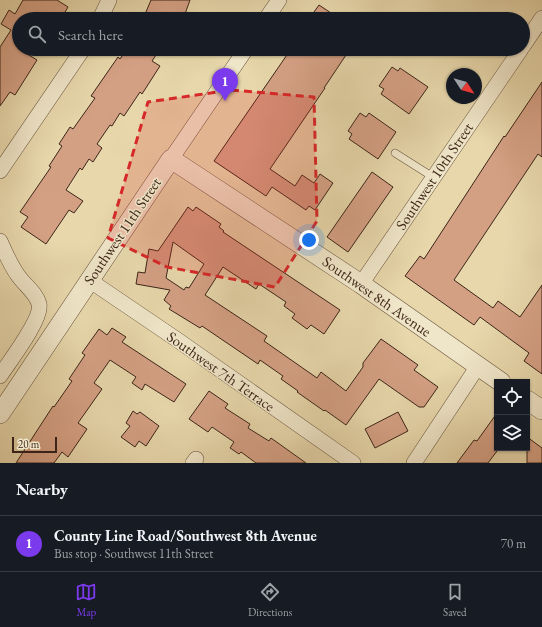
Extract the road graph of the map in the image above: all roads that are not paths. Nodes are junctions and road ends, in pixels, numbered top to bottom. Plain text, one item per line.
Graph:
1 (109, 0) edge
2 (279, 0) edge
3 (103, 12) edge
4 (271, 12) edge
5 (542, 18) edge
6 (530, 36) edge
7 (78, 56) edge
8 (241, 56) edge
9 (516, 56) edge
10 (395, 153) dead end
11 (171, 159) junction
12 (0, 171) edge
13 (433, 177) junction
14 (0, 241) edge
15 (89, 280) junction
16 (361, 284) junction
17 (478, 366) junction
18 (0, 376) edge
19 (497, 379) edge
20 (530, 402) edge
21 (542, 410) edge
22 (0, 414) edge
23 (352, 463) edge
24 (414, 463) edge

1 - 3 street
2 - 4 street
5 - 6 street
7 - 12 street
8 - 11 street, Southwest 11th Street
9 - 13 street, Southwest 10th Street
10 - 13 lane
11 - 15 street, Southwest 11th Street
11 - 16 street, Southwest 8th Avenue
13 - 16 street, Southwest 10th Street
14 - 18 street
15 - 22 street, Southwest 11th Street
15 - 23 street, Southwest 7th Terrace
16 - 17 street, Southwest 8th Avenue
17 - 19 street, Southwest 8th Avenue
17 - 24 street
20 - 21 street

